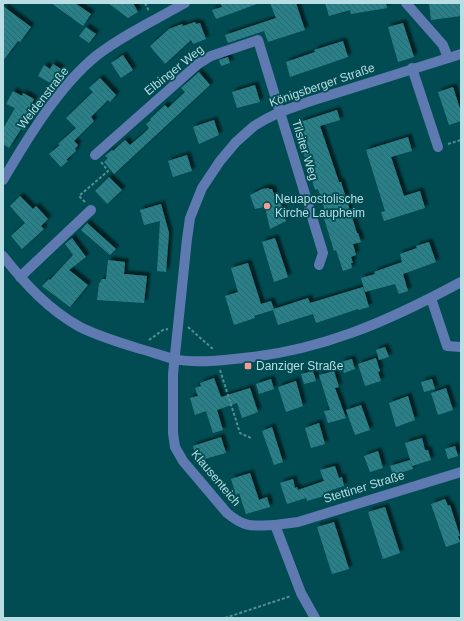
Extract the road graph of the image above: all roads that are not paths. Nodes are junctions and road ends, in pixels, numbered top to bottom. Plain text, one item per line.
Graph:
1 (185, 3) edge
2 (406, 3) edge
3 (461, 54) edge
4 (448, 58) junction
5 (412, 68) junction
6 (280, 112) junction
7 (438, 147) dead end
8 (95, 155) road end
9 (3, 180) edge
10 (91, 210) road end
11 (3, 256) edge
12 (319, 265) dead end
13 (20, 277) junction
14 (461, 282) edge
15 (431, 298) junction
16 (461, 347) edge
17 (175, 359) junction
18 (461, 472) edge
19 (275, 525) junction
20 (315, 618) edge

1 - 9 street, Weldenstraße
2 - 4 street
3 - 4 street, Königsberger Straße
4 - 5 street, Königsberger Straße
5 - 6 street, Königsberger Straße
5 - 7 street
6 - 8 street, Elbinger Weg
6 - 12 street, Tilsiter Weg
6 - 17 street, Königsberger Straße
10 - 13 street
11 - 13 street
13 - 17 street
14 - 15 street
15 - 16 street
15 - 17 street
17 - 19 street, Klausenteich
18 - 19 street, Stettiner Straße
19 - 20 street

